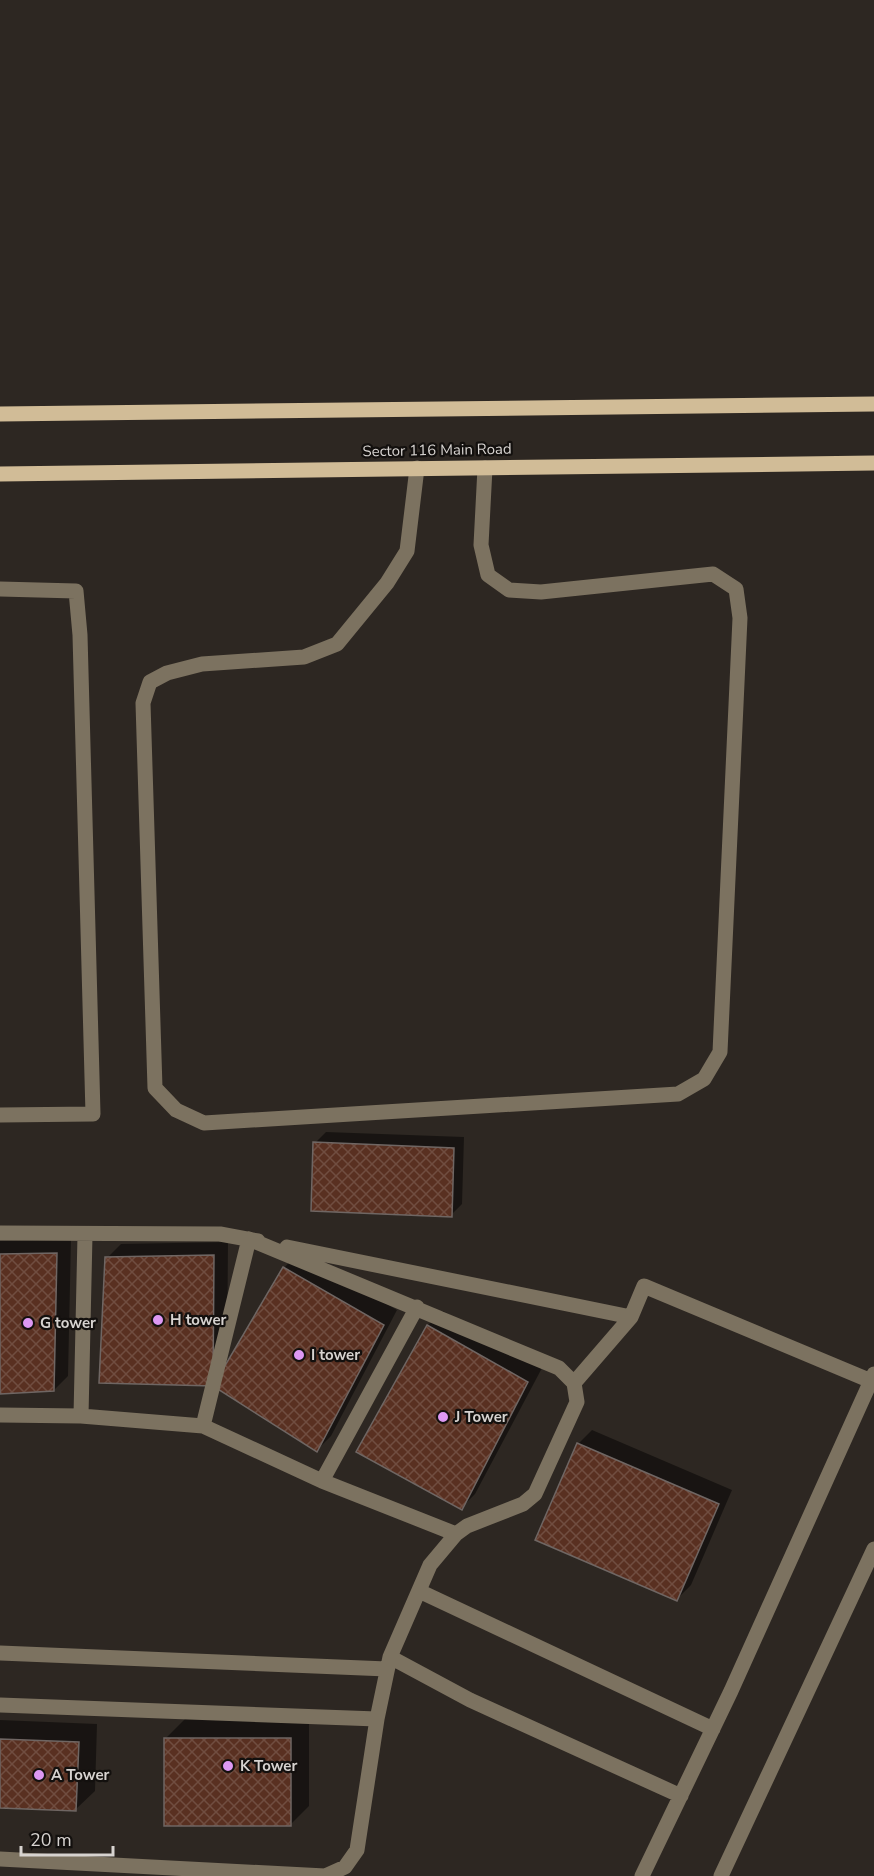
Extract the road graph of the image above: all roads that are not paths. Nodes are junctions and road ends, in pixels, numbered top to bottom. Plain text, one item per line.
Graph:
1 (874, 404) edge
2 (0, 414) edge
3 (874, 463) edge
4 (417, 468) junction
5 (485, 468) junction
6 (0, 474) edge
7 (0, 589) edge
8 (0, 1115) edge
9 (0, 1233) edge
10 (85, 1235) junction
11 (249, 1239) junction
12 (417, 1307) junction
13 (631, 1317) junction
14 (872, 1377) edge
15 (574, 1383) junction
16 (0, 1415) edge
17 (81, 1416) junction
18 (203, 1426) junction
19 (322, 1481) junction
20 (456, 1534) junction
21 (874, 1549) edge
22 (419, 1590) junction
23 (0, 1653) edge
24 (389, 1663) junction
25 (0, 1706) edge
26 (377, 1719) junction
27 (713, 1729) junction
28 (681, 1796) junction
29 (0, 1859) edge
30 (642, 1876) edge
31 (721, 1876) edge

1 - 2 main road
3 - 5 main road, Sector 116 Main Road
4 - 5 main road, Sector 116 Main Road
4 - 5 street
4 - 6 main road, Sector 116 Main Road
7 - 8 street
9 - 10 street
10 - 11 street
10 - 17 street
11 - 12 street
11 - 13 street
11 - 18 street
12 - 15 street
12 - 19 street
13 - 14 street
13 - 15 street
14 - 27 street
15 - 20 street
16 - 17 street
17 - 18 street
18 - 19 street
19 - 20 street
20 - 22 street
21 - 31 street
22 - 24 street
22 - 27 street
23 - 24 street
24 - 26 street
24 - 28 street
25 - 26 street
26 - 29 street
27 - 28 street
28 - 30 street

